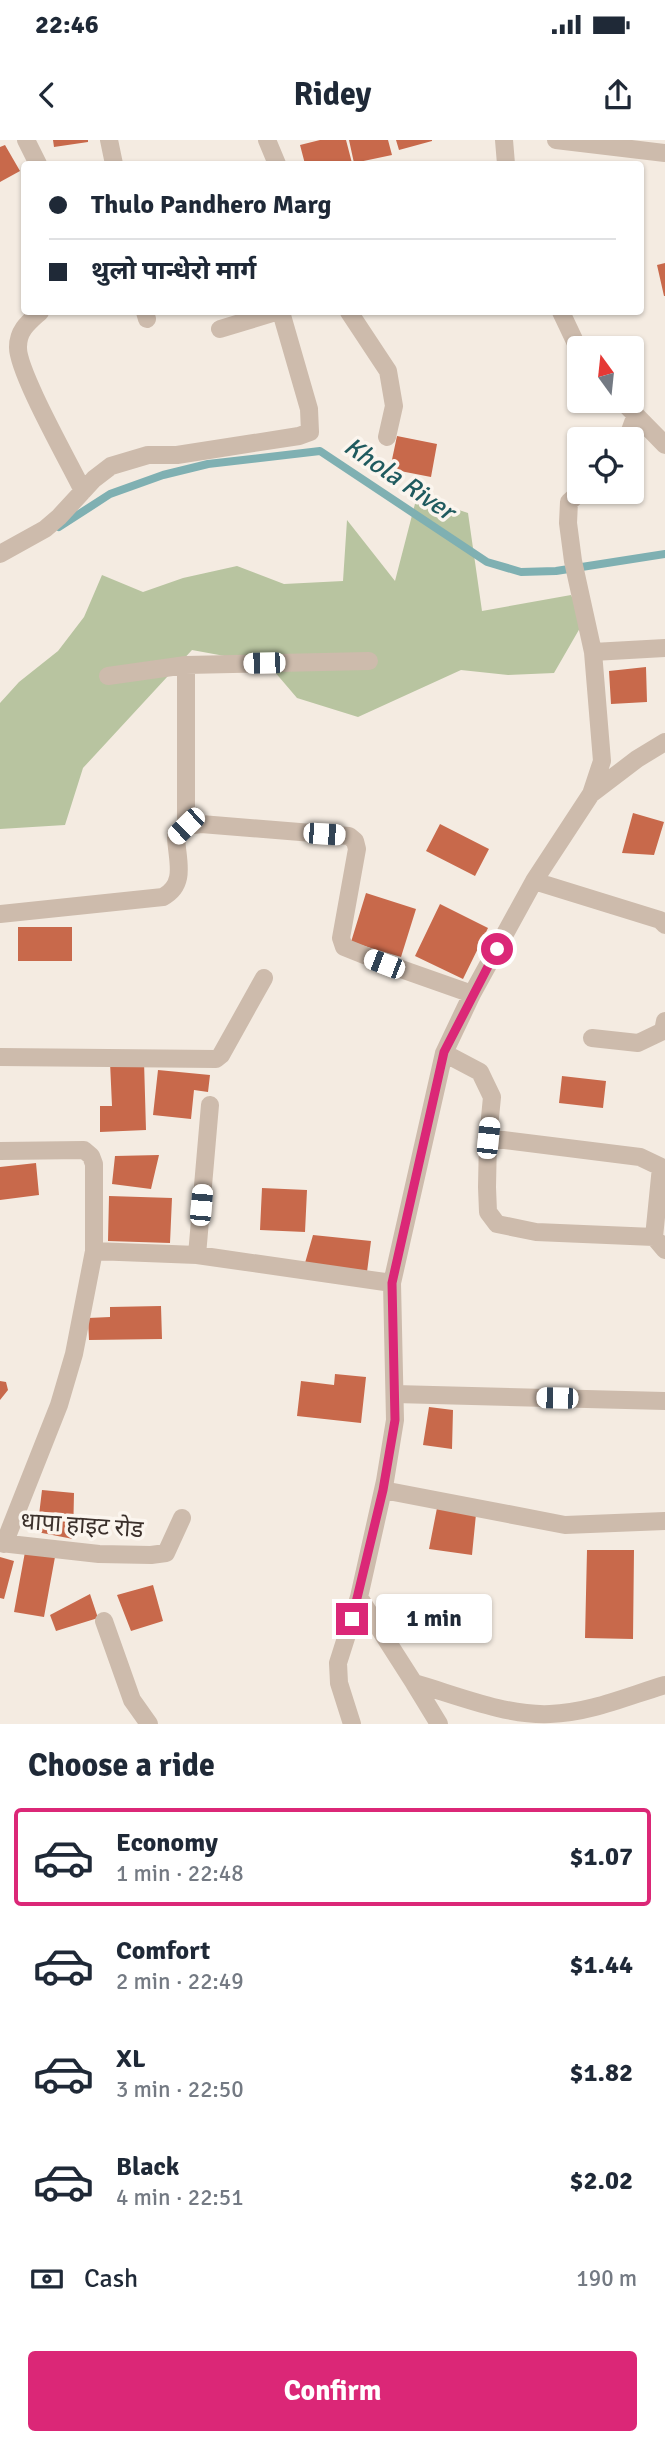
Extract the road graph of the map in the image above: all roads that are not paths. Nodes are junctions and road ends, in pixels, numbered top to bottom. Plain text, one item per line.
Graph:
1 (26, 140) edge
2 (109, 140) edge
3 (267, 140) edge
4 (504, 140) edge
5 (556, 140) edge
6 (665, 153) edge
7 (36, 161) edge
8 (113, 161) edge
9 (275, 161) edge
10 (506, 161) edge
11 (37, 315) edge
12 (269, 315) edge
13 (280, 315) edge
14 (351, 315) edge
15 (562, 315) edge
16 (220, 329) dead end
17 (572, 336) edge
18 (632, 413) edge
19 (635, 416) junction
20 (632, 427) edge
21 (387, 438) dead end
22 (665, 445) edge
23 (83, 491) junction
24 (569, 504) edge
25 (0, 554) edge
26 (665, 648) edge
27 (593, 652) junction
28 (369, 661) dead end
29 (186, 665) junction
30 (108, 676) dead end
31 (665, 742) edge
32 (591, 794) junction
33 (186, 826) junction
34 (534, 881) junction
35 (0, 914) edge
36 (665, 925) edge
37 (264, 978) dead end
38 (472, 994) junction
39 (665, 1021) edge
40 (592, 1038) dead end
41 (444, 1052) junction
42 (0, 1057) edge
43 (210, 1105) dead end
44 (488, 1138) junction
45 (0, 1151) edge
46 (660, 1244) edge
47 (94, 1251) junction
48 (197, 1255) junction
49 (392, 1283) junction
50 (395, 1394) junction
51 (665, 1401) edge
52 (384, 1486) junction
53 (181, 1518) dead end
54 (665, 1521) edge
55 (2, 1544) edge
56 (359, 1597) junction
57 (104, 1621) dead end
58 (414, 1683) junction
59 (665, 1685) edge
60 (149, 1724) edge
61 (352, 1724) edge
62 (439, 1724) edge

1 - 7 street
2 - 8 street
3 - 9 street
4 - 10 street
5 - 6 street
11 - 23 street
12 - 16 street
13 - 23 street
14 - 21 street
15 - 17 street
18 - 19 street
19 - 20 street
19 - 22 street
23 - 25 street
24 - 27 street
26 - 27 street
27 - 32 street
28 - 29 street
29 - 30 street
29 - 33 street
31 - 32 street
32 - 34 street
33 - 35 street
33 - 38 street
34 - 36 street
34 - 38 street
37 - 42 street
38 - 41 street
39 - 40 street
41 - 44 street
41 - 49 street
43 - 48 street
44 - 46 street
44 - 46 street
45 - 47 street
47 - 48 street
47 - 55 street
48 - 49 street
49 - 50 street
50 - 51 street
50 - 52 street
52 - 54 street
52 - 56 street
53 - 55 street, धापा हाइट रोड
56 - 58 street
56 - 61 street
57 - 60 street
58 - 59 street
58 - 62 street

